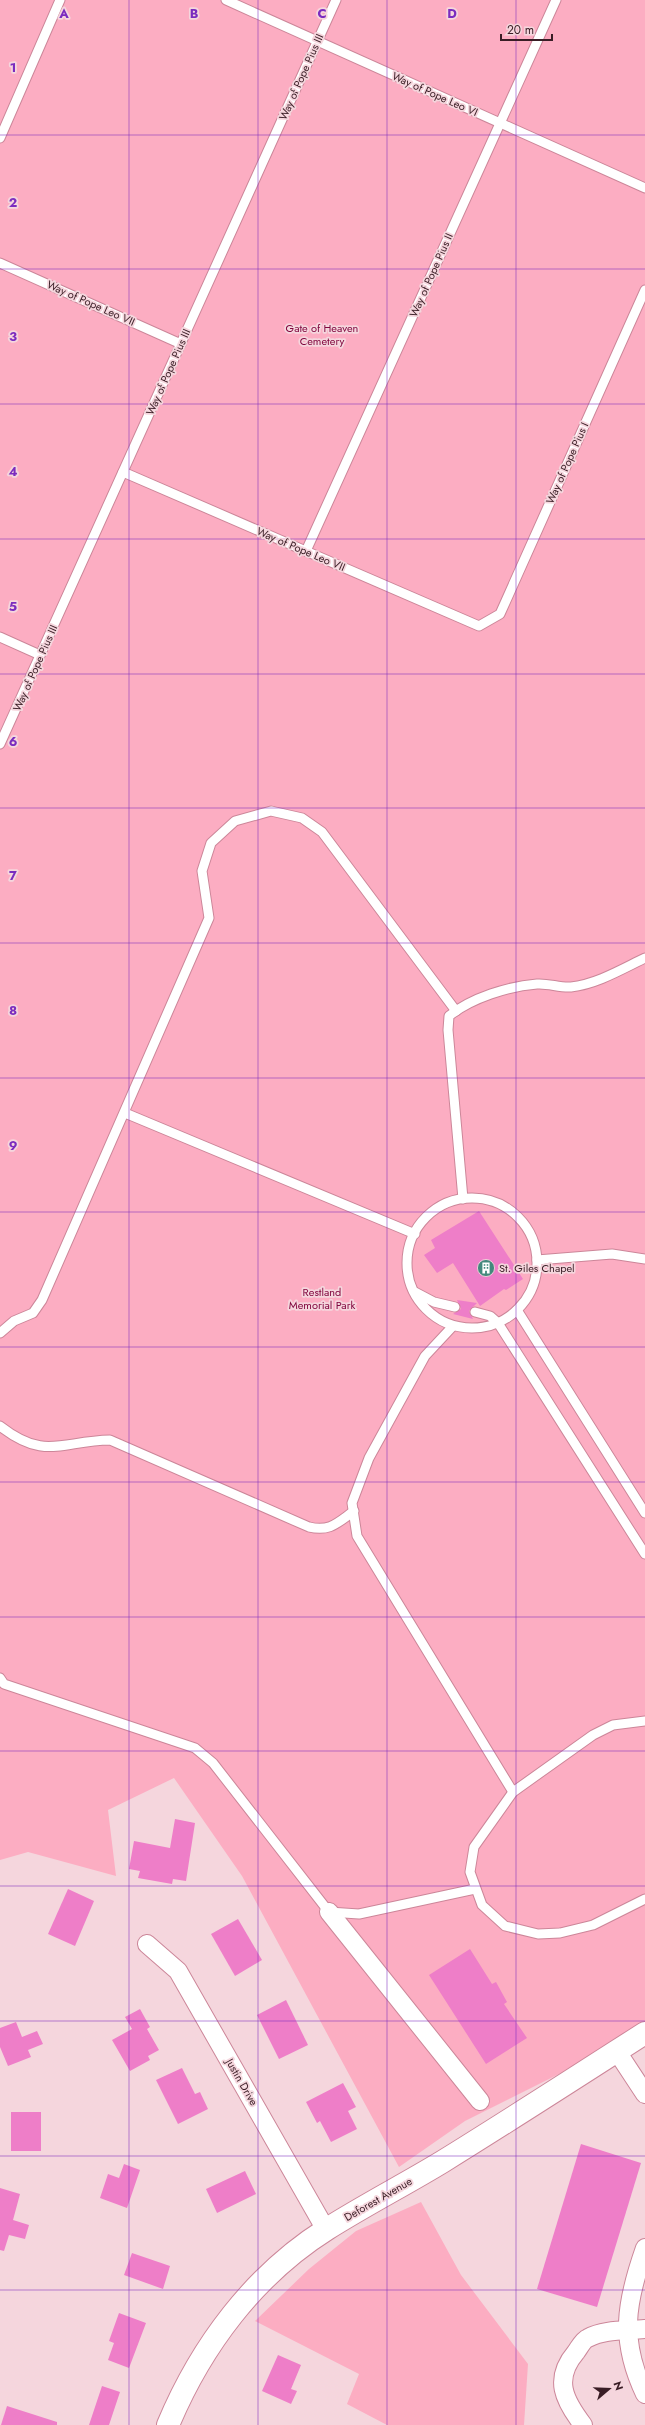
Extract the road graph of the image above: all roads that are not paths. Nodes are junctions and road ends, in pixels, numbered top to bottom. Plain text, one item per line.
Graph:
1 (60, 0) edge
2 (226, 0) edge
3 (336, 0) edge
4 (556, 0) edge
5 (317, 41) junction
6 (500, 123) junction
7 (0, 138) edge
8 (645, 188) edge
9 (0, 263) edge
10 (645, 290) edge
11 (181, 344) junction
12 (123, 472) junction
13 (306, 551) junction
14 (479, 626) joint
15 (0, 637) edge
16 (40, 655) junction
17 (0, 744) edge
18 (645, 958) edge
19 (456, 1011) junction
20 (125, 1113) junction
21 (463, 1199) junction
22 (415, 1234) junction
23 (645, 1259) edge
24 (537, 1260) junction
25 (415, 1292) junction
26 (455, 1307) dead end
27 (517, 1310) junction
28 (475, 1312) dead end
29 (498, 1322) junction
30 (453, 1326) junction
31 (0, 1333) edge
32 (0, 1426) edge
33 (354, 1511) junction
34 (645, 1513) edge
35 (645, 1554) edge
36 (0, 1678) edge
37 (645, 1720) edge
38 (513, 1792) junction
39 (475, 1889) junction
40 (645, 1899) edge
41 (329, 1912) junction
42 (147, 1944) dead end
43 (644, 2035) edge
44 (616, 2050) junction
45 (645, 2094) edge
46 (480, 2101) dead end
47 (326, 2230) junction
48 (645, 2248) edge
49 (636, 2330) edge
50 (645, 2394) edge
51 (168, 2425) edge
52 (583, 2425) edge

1 - 7 lane
2 - 5 lane, Way of Pope Leo VI
3 - 5 lane, Way of Pope Pius III
4 - 6 lane, Way of Pope Pius II
5 - 6 lane, Way of Pope Leo VI
5 - 11 lane, Way of Pope Pius III
6 - 8 lane, Way of Pope Leo VI
6 - 13 lane, Way of Pope Pius II
9 - 11 lane, Way of Pope Leo VII
10 - 14 lane, Way of Pope Pius I
11 - 12 lane, Way of Pope Pius III
12 - 13 lane, Way of Pope Leo VII
12 - 16 lane, Way of Pope Pius III
13 - 14 lane, Way of Pope Leo VII
15 - 16 lane
16 - 17 lane, Way of Pope Pius III
18 - 19 lane
19 - 20 lane
19 - 21 lane
20 - 22 lane
20 - 31 lane
21 - 22 lane
21 - 24 lane
22 - 25 lane
23 - 24 lane
24 - 27 lane
25 - 26 lane
25 - 30 lane
27 - 29 lane
27 - 34 lane
28 - 29 lane
29 - 30 lane
29 - 35 lane
30 - 33 lane
32 - 33 lane
33 - 38 lane
36 - 41 lane
37 - 38 lane
38 - 39 lane
39 - 40 lane
39 - 41 lane
41 - 46 street
42 - 47 street, Justin Drive
43 - 44 street, Deforest Avenue
44 - 45 street
44 - 47 street, Deforest Avenue
47 - 51 street, Deforest Avenue
48 - 49 street
49 - 50 street
49 - 52 street

